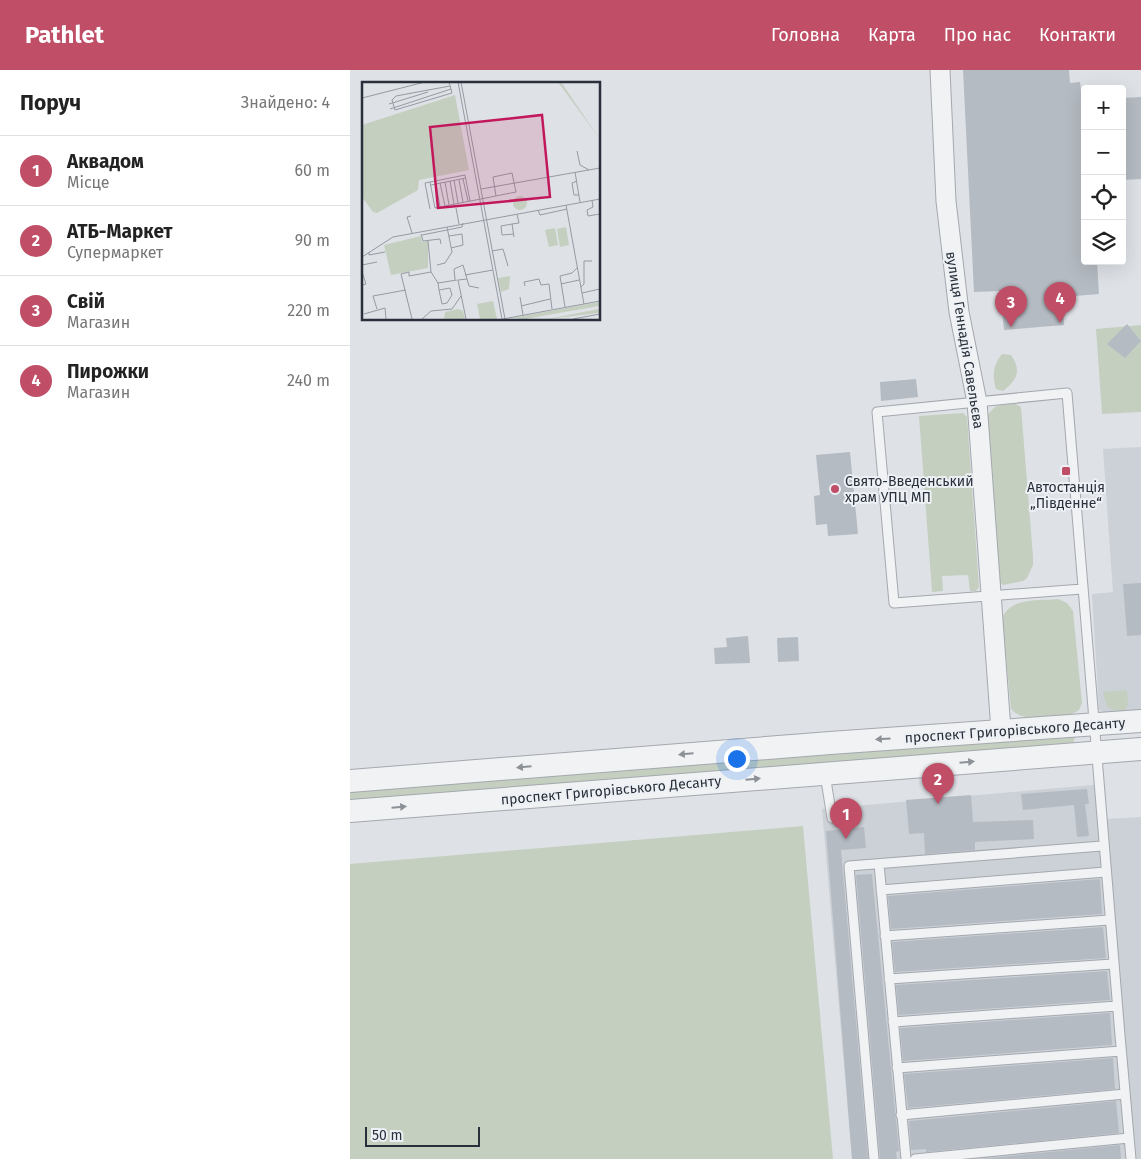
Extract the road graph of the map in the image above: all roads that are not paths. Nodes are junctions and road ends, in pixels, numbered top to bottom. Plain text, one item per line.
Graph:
1 (940, 70) edge
2 (976, 402) junction
3 (1082, 589) junction
4 (990, 596) junction
5 (1141, 721) edge
6 (1094, 724) junction
7 (1001, 730) junction
8 (1141, 749) edge
9 (1095, 752) junction
10 (825, 773) junction
11 (350, 781) edge
12 (350, 811) edge
13 (832, 818) dead end
14 (1102, 846) junction
15 (879, 864) junction
16 (1104, 872) junction
17 (881, 890) junction
18 (1109, 920) junction
19 (885, 936) junction
20 (1113, 964) junction
21 (889, 979) junction
22 (1117, 1006) junction
23 (893, 1022) junction
24 (1121, 1051) junction
25 (897, 1068) junction
26 (1125, 1094) junction
27 (901, 1115) junction
28 (1129, 1138) junction
29 (874, 1159) edge
30 (906, 1159) edge
31 (914, 1159) edge
32 (1131, 1159) edge

1 - 2 street, вулиця Геннадія Савельєва
2 - 3 lane
2 - 4 street, вулиця Геннадія Савельєва
2 - 4 lane
3 - 4 lane
3 - 6 lane
4 - 7 street, вулиця Геннадія Савельєва
5 - 6 street, проспект Григорівського Десанту
6 - 7 street, проспект Григорівського Десанту
6 - 9 lane
7 -> 11 street, проспект Григорівського Десанту
8 - 9 street, проспект Григорівського Десанту
10 -> 9 street, проспект Григорівського Десанту
9 - 14 lane
12 -> 10 street, проспект Григорівського Десанту
10 - 13 lane
14 - 15 lane
14 - 16 lane
15 - 17 lane
15 - 29 lane
16 - 17 lane
16 - 18 lane
17 - 19 lane
18 - 19 lane
18 - 20 lane
19 - 21 lane
20 - 21 lane
20 - 22 lane
21 - 23 lane
22 - 23 lane
22 - 24 lane
23 - 25 lane
24 - 25 lane
24 - 26 lane
25 - 27 lane
26 - 27 lane
26 - 28 lane
27 - 30 lane
28 - 31 lane
28 - 32 lane

